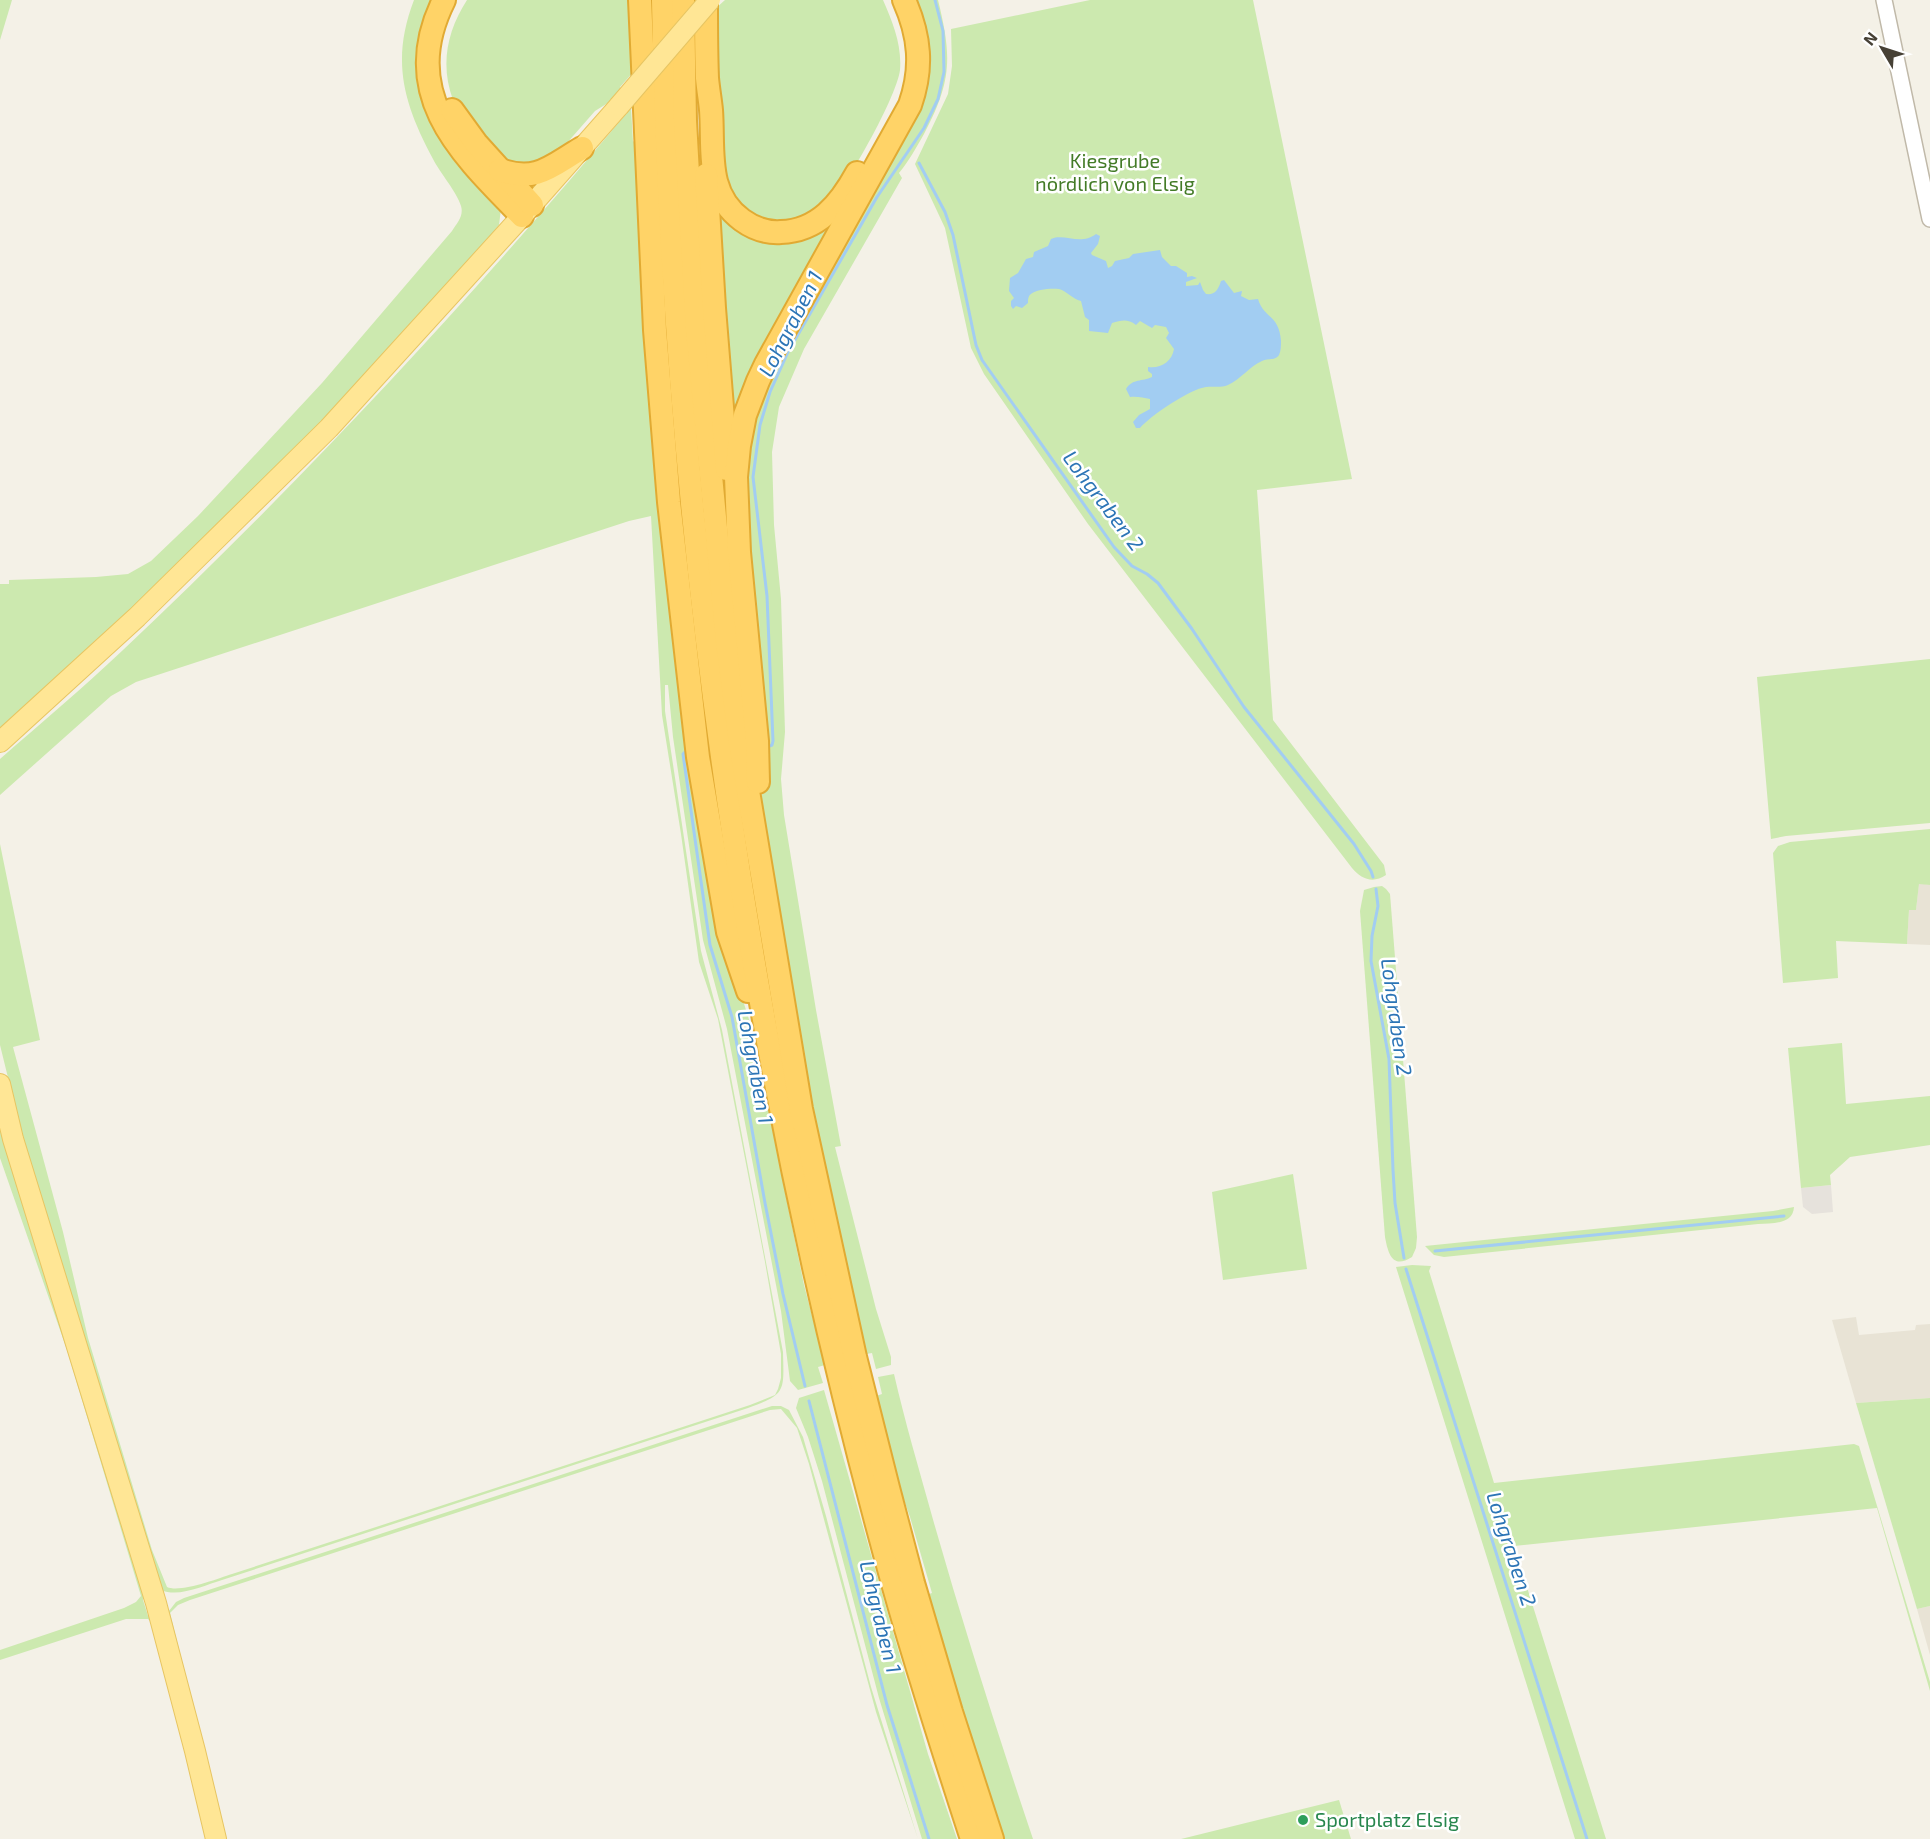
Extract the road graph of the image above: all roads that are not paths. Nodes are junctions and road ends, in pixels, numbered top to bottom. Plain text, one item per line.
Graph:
1 (444, 0) edge
2 (460, 0) edge
3 (640, 0) edge
4 (663, 0) edge
5 (683, 0) edge
6 (708, 0) edge
7 (888, 0) edge
8 (904, 0) edge
9 (1884, 0) edge
10 (707, 78) junction
11 (582, 148) junction
12 (500, 170) junction
13 (527, 211) junction
14 (1930, 219) edge
15 (738, 552) junction
16 (0, 742) edge
17 (757, 846) junction
18 (772, 1061) junction
19 (0, 1084) edge
20 (846, 1359) junction
21 (856, 1401) junction
22 (216, 1839) edge
23 (972, 1839) edge
24 (992, 1839) edge

1 - 13 highway
2 - 12 highway
3 - 18 highway
4 - 18 highway
5 - 17 highway
6 - 10 highway
6 - 11 main road, bridge
7 - 10 highway
8 - 15 highway
9 - 14 street
10 - 15 highway
11 - 12 highway
11 - 13 main road
12 - 13 highway
13 - 16 main road
15 - 17 highway
17 - 20 highway
18 - 20 highway
19 - 22 main road
20 - 21 highway
21 - 23 highway
21 - 24 highway

